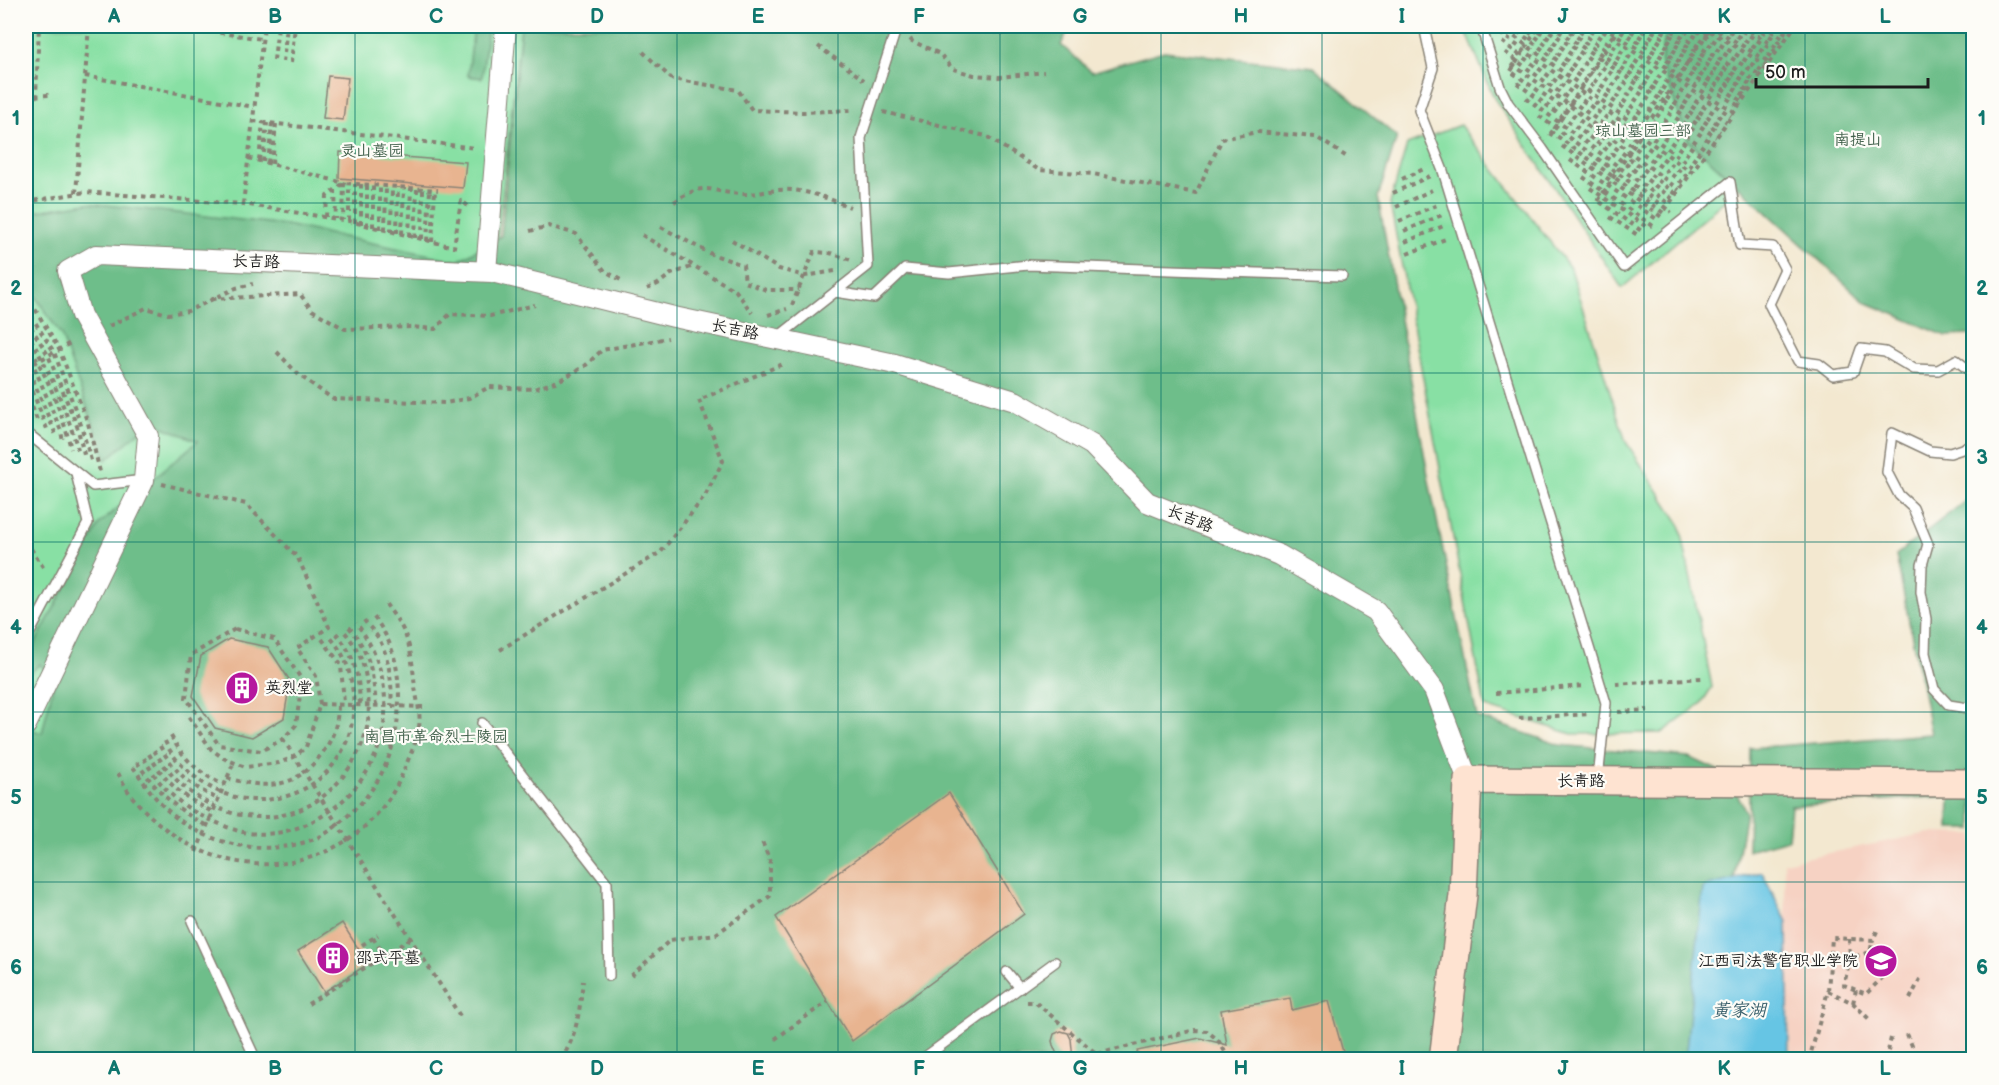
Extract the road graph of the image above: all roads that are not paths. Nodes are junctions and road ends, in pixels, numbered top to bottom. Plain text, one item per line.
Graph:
1 (506, 26) edge
2 (897, 26) edge
3 (1424, 26) edge
4 (1484, 34) edge
5 (486, 272) junction
6 (1341, 276) dead end
7 (834, 292) junction
8 (776, 338) junction
9 (1974, 374) edge
10 (26, 432) edge
11 (1974, 445) edge
12 (76, 473) junction
13 (144, 480) junction
14 (26, 640) edge
15 (1974, 709) edge
16 (482, 723) dead end
17 (26, 725) edge
18 (1468, 780) junction
19 (1598, 781) junction
20 (1974, 783) edge
21 (192, 921) dead end
22 (1056, 962) dead end
23 (1007, 972) dead end
24 (609, 976) dead end
25 (1020, 988) junction
26 (256, 1059) edge
27 (921, 1059) edge
28 (1443, 1059) edge

1 - 5 street
2 - 7 lane
3 - 19 lane
4 - 9 lane
5 - 8 street, 长吉路
5 - 13 street, 长吉路
6 - 7 lane
7 - 8 lane
8 - 18 street, 长吉路
10 - 12 lane
11 - 15 lane
12 - 13 lane
12 - 14 lane
13 - 17 street
16 - 24 lane
18 - 19 street, 长青路
18 - 28 street
19 - 20 street, 长青路
21 - 26 lane
22 - 25 lane
23 - 25 lane
25 - 27 lane

